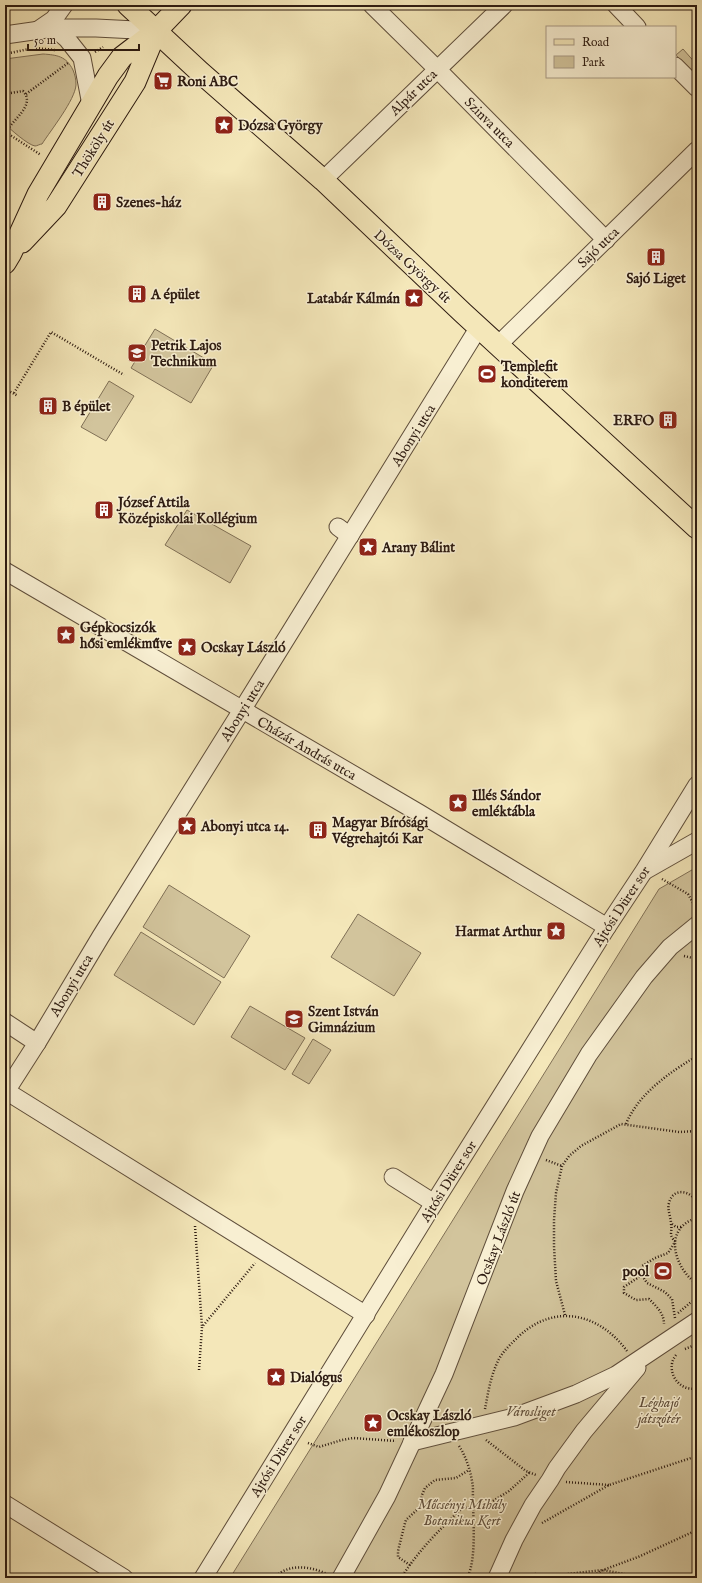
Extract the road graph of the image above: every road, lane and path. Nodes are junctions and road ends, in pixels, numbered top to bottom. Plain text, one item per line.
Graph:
1 (64, 5) edge
2 (128, 5) edge
3 (181, 5) edge
4 (372, 5) edge
5 (504, 5) edge
6 (616, 5) edge
7 (636, 26) edge
8 (46, 29) junction
9 (156, 31) junction
10 (5, 35) edge
11 (103, 47) dead end
12 (56, 51) dead end
13 (5, 54) edge
14 (74, 58) junction
15 (676, 67) edge
16 (438, 69) junction
17 (697, 88) edge
18 (5, 94) edge
19 (26, 94) junction
20 (91, 104) junction
21 (6, 130) edge
22 (697, 150) edge
23 (55, 163) junction
24 (322, 180) junction
25 (606, 240) junction
26 (8, 258) edge
27 (479, 327) junction
28 (498, 345) junction
29 (124, 375) dead end
30 (5, 389) edge
31 (14, 393) junction
32 (18, 396) dead end
33 (697, 528) edge
34 (5, 571) edge
35 (242, 710) junction
36 (696, 787) edge
37 (697, 809) edge
38 (697, 841) edge
39 (644, 871) junction
40 (697, 911) edge
41 (697, 925) edge
42 (606, 927) junction
43 (5, 1022) edge
44 (37, 1043) junction
45 (697, 1056) edge
46 (5, 1092) edge
47 (626, 1124) junction
48 (697, 1131) edge
49 (394, 1177) dead end
50 (434, 1203) junction
51 (697, 1203) edge
52 (193, 1208) junction
53 (697, 1218) edge
54 (671, 1224) junction
55 (681, 1227) junction
56 (675, 1242) junction
57 (264, 1252) junction
58 (642, 1275) junction
59 (697, 1284) edge
60 (697, 1299) edge
61 (366, 1315) junction
62 (564, 1315) junction
63 (675, 1318) junction
64 (697, 1321) edge
65 (202, 1327) junction
66 (670, 1339) junction
67 (695, 1342) dead end
68 (650, 1353) junction
69 (635, 1363) junction
70 (199, 1370) dead end
71 (697, 1388) edge
72 (475, 1426) junction
73 (450, 1432) junction
74 (412, 1442) junction
75 (308, 1443) dead end
76 (697, 1456) edge
77 (469, 1470) junction
78 (530, 1472) junction
79 (550, 1480) junction
80 (609, 1485) junction
81 (5, 1504) edge
82 (472, 1508) junction
83 (537, 1526) dead end
84 (697, 1530) edge
85 (410, 1565) junction
86 (603, 1570) junction
87 (335, 1577) edge
88 (124, 1578) edge
89 (203, 1578) edge
90 (274, 1578) edge
91 (401, 1578) edge
92 (467, 1578) edge
93 (497, 1578) edge
94 (589, 1578) edge
95 (645, 1578) edge

1 - 8 street
2 - 9 main road, Dózsa György út
3 - 9 main road, Thököly út
4 - 16 street, Szinva utca
5 - 16 street, Alpár utca
6 - 7 street
8 - 9 street
8 - 10 street
8 - 14 street, Thököly út
9 - 20 main road, Thököly út
9 - 24 main road, Dózsa György út
9 - 26 main road, Thököly út
11 - 14 path
12 - 13 path
14 - 19 path
14 - 20 street, Thököly út
15 - 17 street
16 - 24 street, Alpár utca
16 - 25 street, Szinva utca
18 - 19 path
19 - 21 path
20 - 23 main road, Thököly út
21 - 23 path
22 - 25 street, Sajó utca
23 - 26 main road, Thököly út
24 - 27 main road, Dózsa György út
25 - 28 street, Sajó utca
27 - 28 main road, Dózsa György út
27 - 35 street, Abonyi utca
28 - 33 main road, Dózsa György út
29 - 31 path
30 - 31 path
31 - 32 path
34 - 35 street, Cházár András utca
35 - 42 street, Cházár András utca
35 - 44 street, Abonyi utca
36 - 37 street
36 - 39 street, Ajtósi Dürer sor
38 - 39 street
39 - 40 path
39 - 42 street, Ajtósi Dürer sor
41 - 74 street, Ocskay László út
42 - 50 street, Ajtósi Dürer sor
43 - 44 street
44 - 46 street, Abonyi utca
45 - 47 path
46 - 52 street
47 - 48 path
47 - 62 path
49 - 50 street
50 - 61 street, Ajtósi Dürer sor
51 - 54 path
52 - 57 street
52 - 65 path
53 - 55 path
54 - 55 path
54 - 56 path
55 - 56 path
56 - 58 path
56 - 59 path
57 - 61 street
57 - 65 path
58 - 63 path
58 - 66 path
60 - 63 path
61 - 89 street, Ajtósi Dürer sor
62 - 69 path
62 - 72 path
63 - 66 path
64 - 66 street
65 - 70 path
66 - 68 street
67 - 71 path
68 - 69 street
68 - 79 street
69 - 72 street
72 - 73 street
72 - 78 path
73 - 74 street
73 - 77 path
74 - 75 path
74 - 87 street, Ocskay László út
76 - 80 path
77 - 82 path
77 - 85 path
78 - 79 path
78 - 82 path
79 - 80 path
79 - 93 street
80 - 83 path
81 - 88 street
82 - 85 path
82 - 92 path
84 - 86 path
85 - 91 path
86 - 93 path
86 - 94 path
86 - 95 path
87 - 90 path

